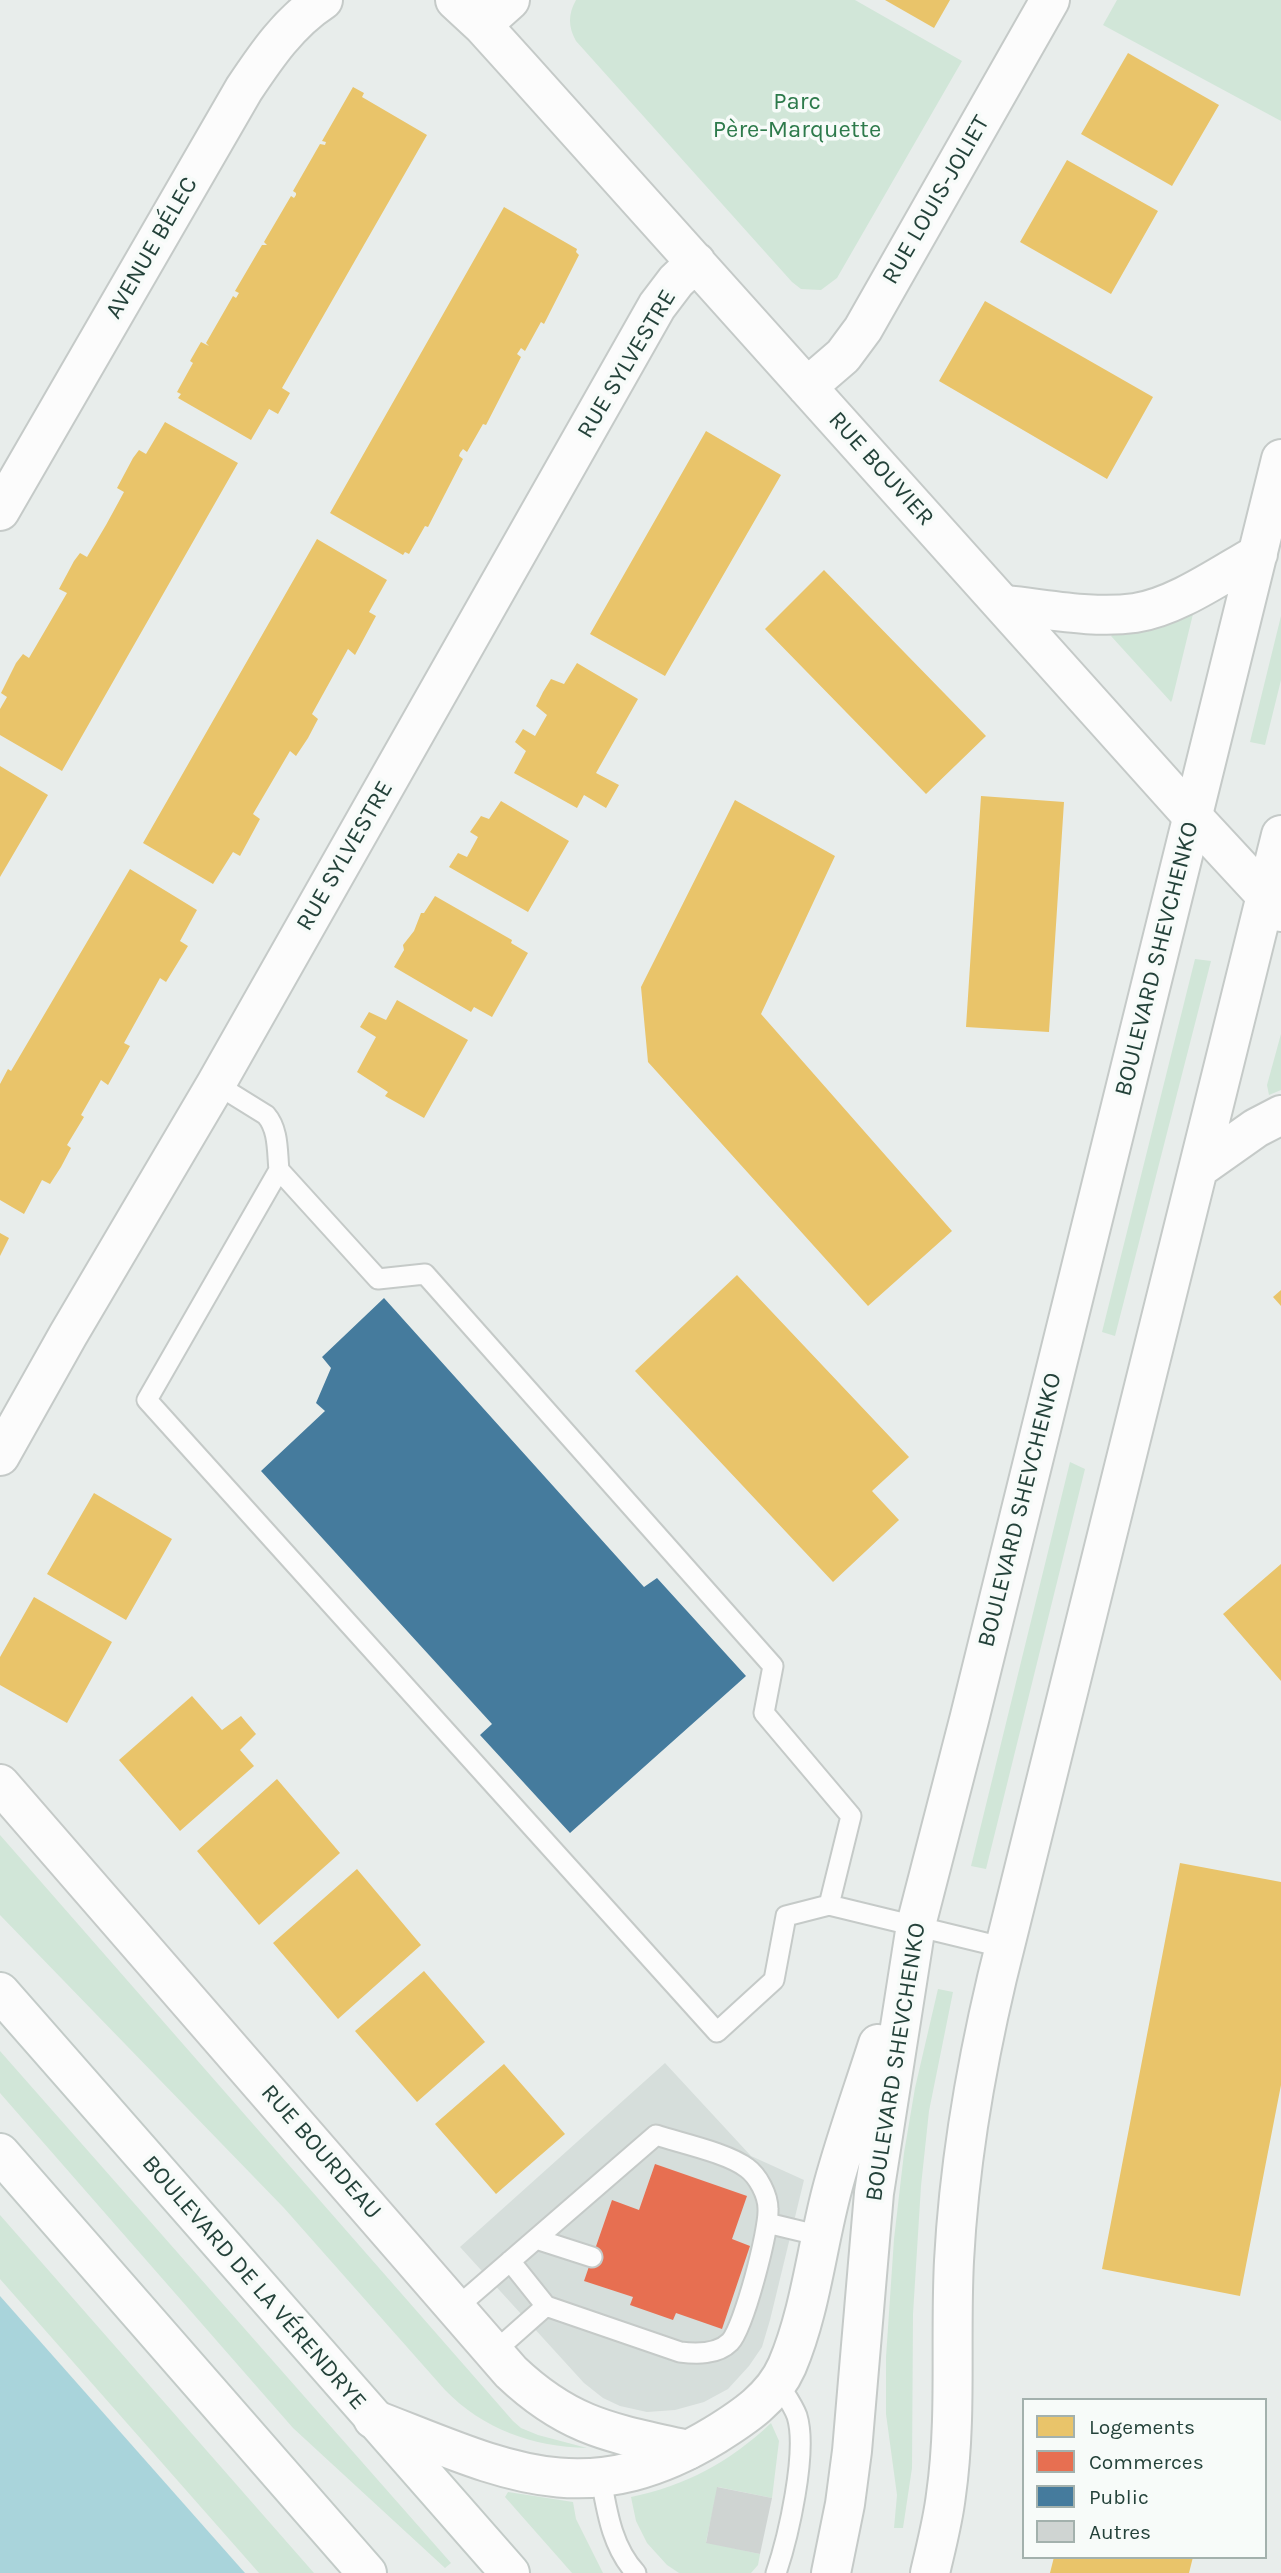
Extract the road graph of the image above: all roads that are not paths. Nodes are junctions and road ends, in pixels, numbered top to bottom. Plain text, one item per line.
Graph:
1 (323, 0) edge
2 (1050, 0) edge
3 (483, 8) edge
4 (696, 262) junction
5 (807, 387) junction
6 (1281, 459) edge
7 (0, 511) edge
8 (1258, 554) junction
9 (1005, 605) junction
10 (1193, 817) junction
11 (1281, 835) edge
12 (1274, 903) edge
13 (216, 1084) junction
14 (1281, 1115) edge
15 (1198, 1169) junction
16 (279, 1170) junction
17 (0, 1456) edge
18 (0, 1784) edge
19 (829, 1905) junction
20 (916, 1925) junction
21 (1006, 1948) junction
22 (0, 1992) edge
23 (0, 2153) edge
24 (767, 2223) junction
25 (821, 2236) junction
26 (536, 2239) junction
27 (592, 2257) dead end
28 (510, 2261) junction
29 (546, 2306) junction
30 (456, 2308) junction
31 (494, 2352) junction
32 (778, 2383) junction
33 (373, 2419) junction
34 (688, 2450) junction
35 (601, 2479) junction
36 (367, 2573) edge
37 (510, 2573) edge
38 (636, 2573) edge
39 (776, 2573) edge
40 (831, 2573) edge
41 (930, 2573) edge

1 - 7 street, AVENUE BÉLEC
2 - 5 street, RUE LOUIS-JOLIET
3 - 4 street, RUE BOUVIER
4 - 5 street, RUE BOUVIER
4 - 13 street, RUE SYLVESTRE
5 - 9 street, RUE BOUVIER
6 - 8 street, BOULEVARD SHEVCHENKO
8 - 9 street
8 - 10 street, BOULEVARD SHEVCHENKO
9 - 10 street, RUE BOUVIER
10 - 12 street, RUE BOUVIER
10 - 20 street, BOULEVARD SHEVCHENKO
11 - 12 street
12 - 15 street
13 - 16 lane
13 - 17 street, RUE SYLVESTRE
14 - 15 street
15 - 21 street
16 - 19 lane
16 - 19 lane
18 - 30 street, RUE BOURDEAU
19 - 20 lane
20 - 21 lane
20 - 25 street
20 - 40 street, BOULEVARD SHEVCHENKO
21 - 41 street
22 - 33 street, BOULEVARD DE LA VÉRENDRYE
23 - 36 street
24 - 25 lane
24 - 26 lane
24 - 29 lane
25 - 32 street
26 - 27 lane
26 - 28 lane
28 - 29 lane
28 - 30 lane
29 - 31 lane
30 - 31 street, RUE BOURDEAU
31 - 34 street, RUE BOURDEAU
32 - 34 street
32 - 39 lane
33 - 35 street
33 - 37 street, BOULEVARD DE LA VÉRENDRYE
34 - 35 street
35 - 38 lane

